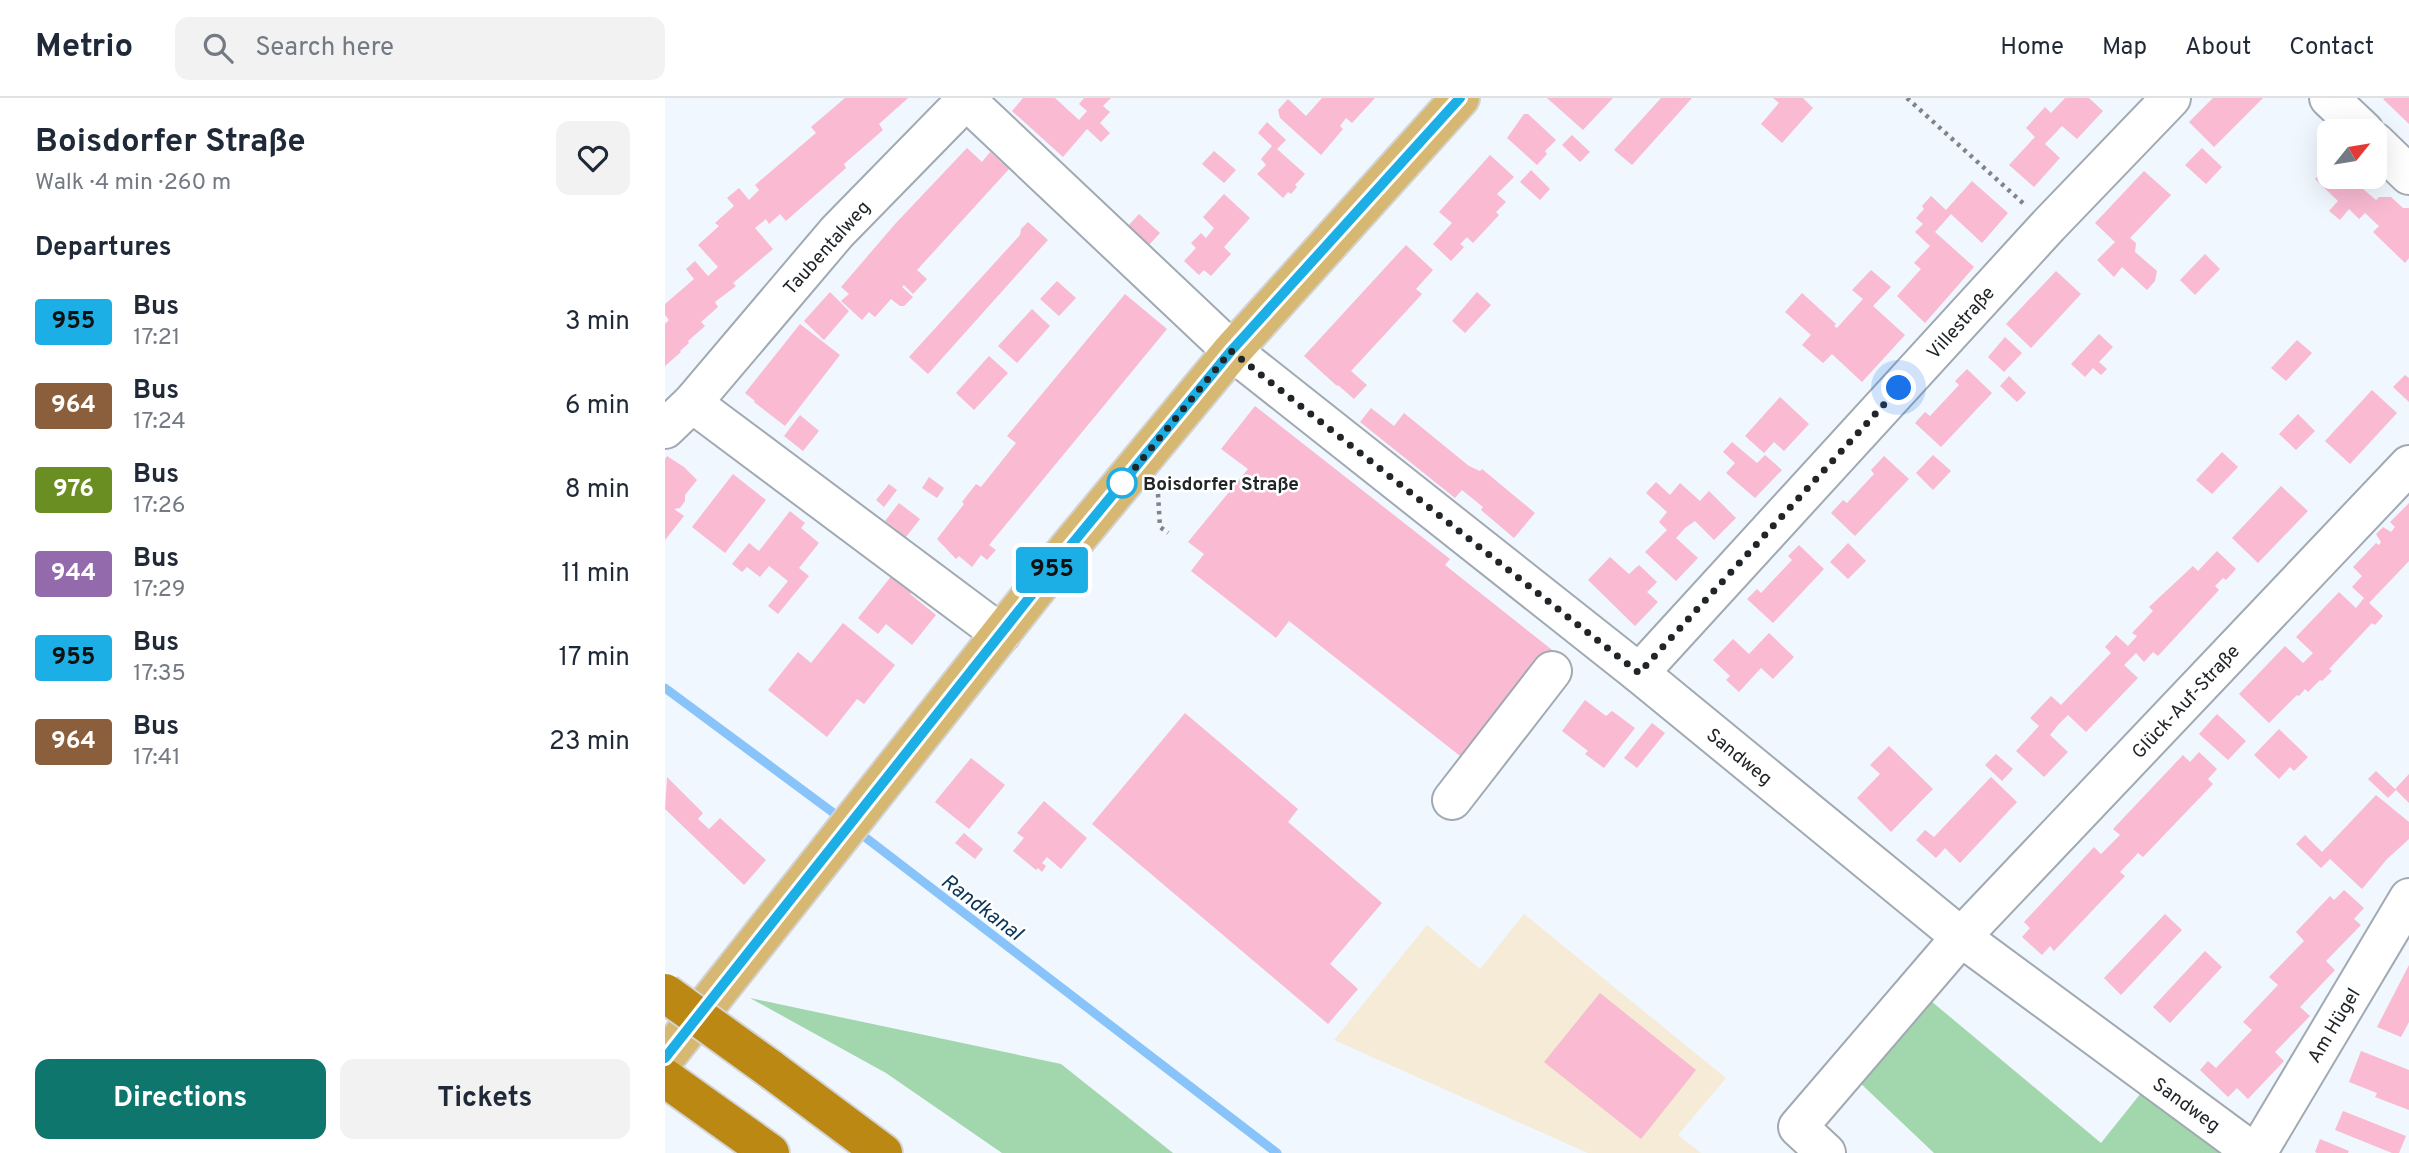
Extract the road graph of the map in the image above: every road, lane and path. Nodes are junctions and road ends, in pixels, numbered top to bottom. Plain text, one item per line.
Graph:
1 (1459, 98) edge
2 (1907, 98) edge
3 (2171, 98) edge
4 (2329, 98) edge
5 (966, 99) edge
6 (2351, 119) edge
7 (2387, 154) edge
8 (2409, 175) edge
9 (2048, 226) junction
10 (1231, 351) junction
11 (678, 416) edge
12 (2409, 465) edge
13 (1001, 634) junction
14 (1552, 671) dead end
15 (1639, 673) junction
16 (1452, 800) dead end
17 (2409, 898) edge
18 (1961, 937) junction
19 (665, 993) edge
20 (665, 1058) edge
21 (665, 1078) edge
22 (770, 1153) edge
23 (883, 1153) edge
24 (1826, 1153) edge
25 (2255, 1153) edge

1 - 10 main road
2 - 9 path
3 - 9 street, Villestraße
4 - 6 street
5 - 10 street
5 - 11 street, Taubentalweg
7 - 8 street
9 - 15 street, Villestraße
10 - 13 main road
10 - 15 street, Sandweg
11 - 13 street, Taubentalweg
12 - 18 street, Glück-Auf-Straße
13 - 20 main road
14 - 16 street
15 - 18 street, Sandweg
17 - 25 street, Am Hügel
18 - 24 street, Glück-Auf-Straße
18 - 25 street, Sandweg
19 - 23 highway, bridge
21 - 22 highway

